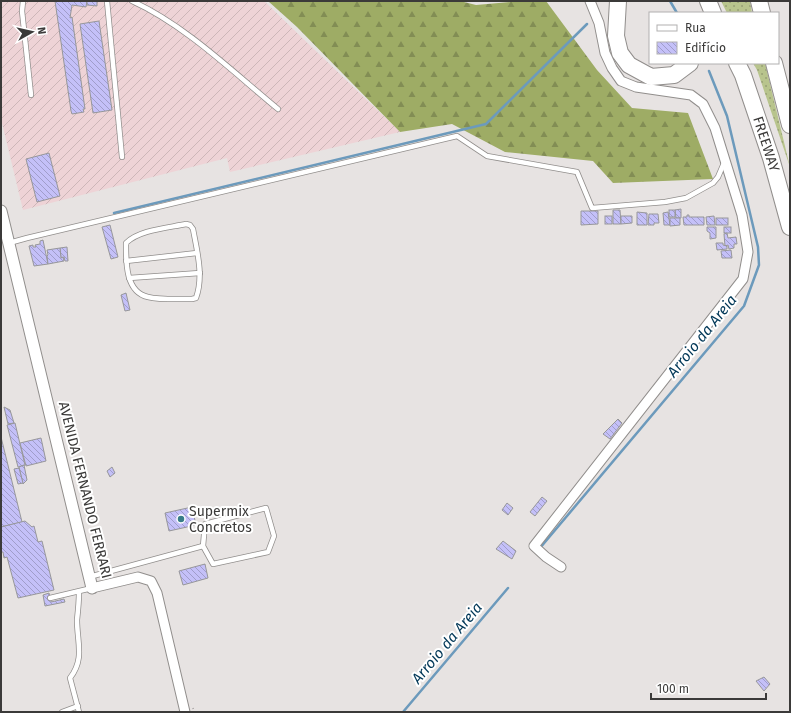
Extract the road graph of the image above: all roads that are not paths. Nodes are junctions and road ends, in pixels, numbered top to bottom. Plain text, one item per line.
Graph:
1 (23, 1) edge
2 (107, 1) edge
3 (132, 1) edge
4 (590, 1) edge
5 (618, 1) edge
6 (699, 1) edge
7 (708, 1) edge
8 (759, 1) edge
9 (702, 12) edge
10 (713, 12) edge
11 (762, 12) edge
12 (689, 64) edge
13 (738, 64) edge
14 (774, 64) edge
15 (31, 95) dead end
16 (278, 109) dead end
17 (790, 125) edge
18 (122, 157) dead end
19 (726, 159) junction
20 (1, 211) edge
21 (790, 227) edge
22 (9, 243) junction
23 (197, 254) junction
24 (126, 261) junction
25 (200, 273) junction
26 (129, 278) junction
27 (203, 546) junction
28 (561, 567) dead end
29 (89, 577) junction
30 (92, 588) junction
31 (79, 592) junction
32 (50, 598) dead end
33 (78, 706) junction
34 (62, 712) edge
35 (79, 712) edge
36 (185, 712) edge

1 - 15 lane
2 - 18 lane
3 - 16 lane
4 - 19 street
5 - 12 highway
6 - 9 highway
7 - 10 highway
8 - 11 highway
13 - 21 highway, FREEWAY
14 - 17 highway, FREEWAY
19 - 22 lane
19 - 28 street
20 - 22 street, AVENIDA FERNANDO FERRARI
22 - 29 street, AVENIDA FERNANDO FERRARI
23 - 24 lane
23 - 24 lane
23 - 25 lane
24 - 26 lane
25 - 26 lane
25 - 26 lane
27 - 27 lane
27 - 29 lane
29 - 30 street, AVENIDA FERNANDO FERRARI
30 - 31 lane
30 - 36 street, AVENIDA FERNANDO FERRARI
31 - 32 lane
31 - 33 lane
33 - 34 lane
33 - 35 lane

